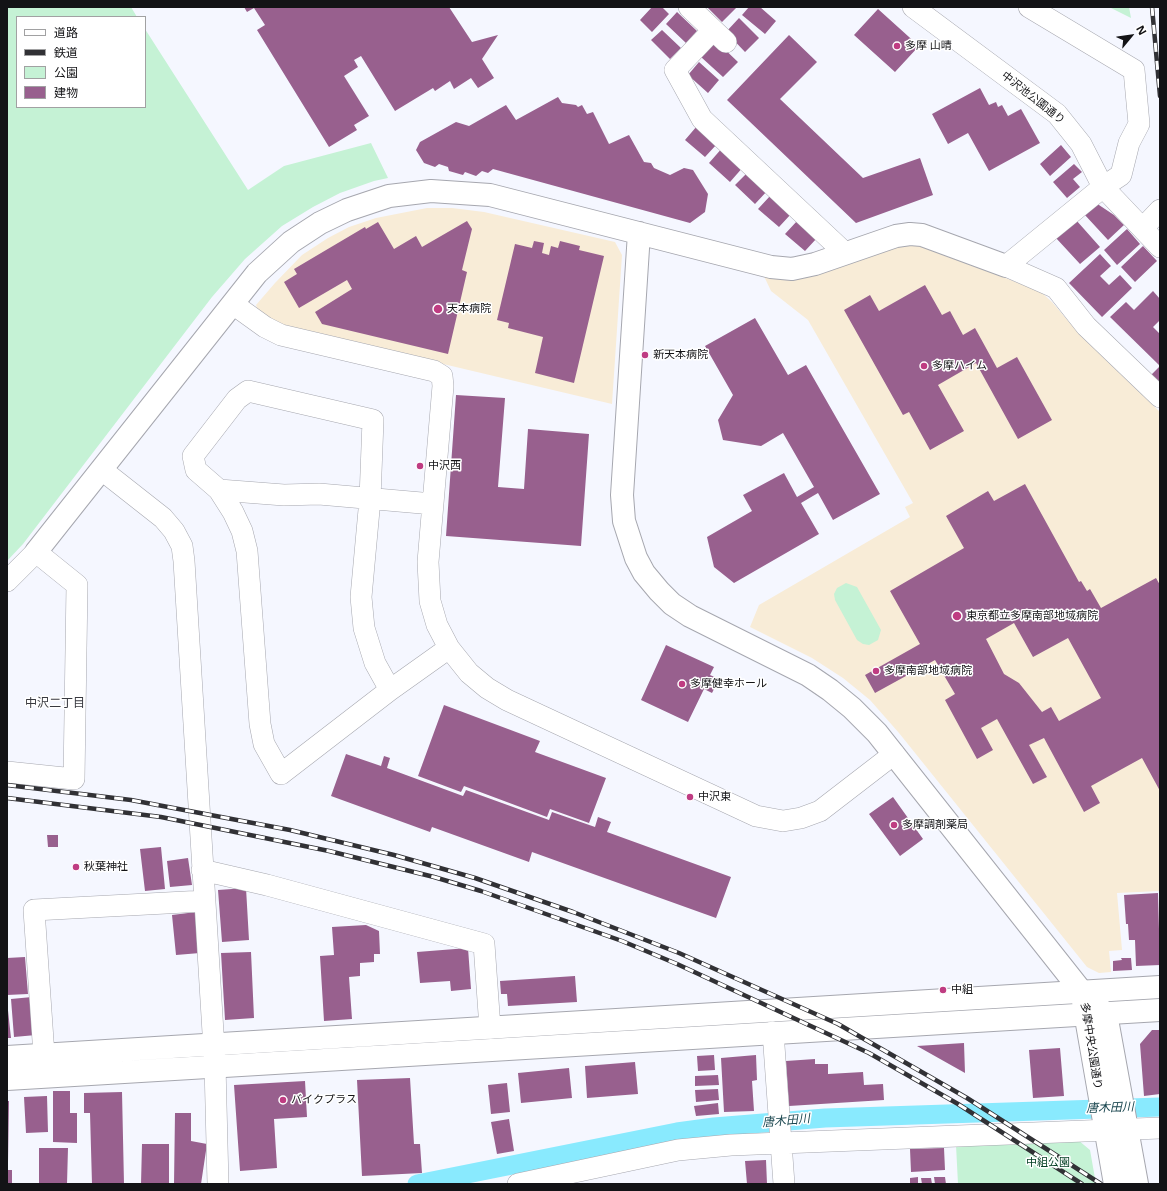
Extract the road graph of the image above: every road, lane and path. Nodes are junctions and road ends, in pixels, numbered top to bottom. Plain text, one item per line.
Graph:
1 (688, 7) edge
2 (914, 7) edge
3 (1029, 7) edge
4 (1104, 187) junction
5 (1160, 210) edge
6 (1143, 228) junction
7 (639, 233) junction
8 (1160, 247) edge
9 (845, 253) junction
10 (1006, 266) junction
11 (233, 304) junction
12 (1160, 397) edge
13 (102, 470) junction
14 (219, 490) junction
15 (370, 499) junction
16 (433, 504) junction
17 (36, 552) junction
18 (7, 581) edge
19 (449, 648) junction
20 (390, 690) junction
21 (894, 754) junction
22 (7, 772) edge
23 (202, 870) junction
24 (204, 901) junction
25 (1160, 987) edge
26 (1082, 992) junction
27 (1160, 1010) edge
28 (1106, 1014) junction
29 (1085, 1015) junction
30 (490, 1028) junction
31 (772, 1032) junction
32 (213, 1044) junction
33 (44, 1055) junction
34 (7, 1057) edge
35 (214, 1066) junction
36 (7, 1079) edge
37 (1126, 1124) junction
38 (1104, 1126) junction
39 (1160, 1128) edge
40 (780, 1139) junction
41 (218, 1184) edge
42 (518, 1184) edge
43 (784, 1184) edge
44 (1115, 1184) edge
45 (1137, 1184) edge

1 - 9 street
2 - 4 street, 中沢池公園通り
3 - 4 street
4 - 6 street, 中沢池公園通り
4 - 10 street
5 - 6 street
6 - 8 street, 中沢池公園通り
7 - 9 street
7 - 11 street
7 - 21 street
9 - 10 street
10 - 12 street
11 - 13 street
11 - 16 street
13 - 17 street
13 - 23 street
14 - 15 street
14 - 15 street
14 - 20 street
15 - 16 street
15 - 20 street
16 - 19 street
17 - 18 street
17 - 22 street
19 - 20 street
19 - 21 street
21 - 26 street
23 - 24 street
23 - 30 street
24 - 32 street
24 - 33 street
25 - 26 street
26 - 28 street, 多摩中央公園通り
26 - 29 street, 多摩中央公園通り
26 - 30 street
27 - 28 street
28 - 29 street
28 - 37 street, 多摩中央公園通り
29 - 31 street
29 - 38 street, 多摩中央公園通り
30 - 32 street
31 - 35 street
31 - 40 street
32 - 33 street
32 - 35 street
33 - 34 street
35 - 36 street
35 - 41 street
37 - 38 street
37 - 39 street
37 - 45 street, 多摩中央公園通り
38 - 40 street
38 - 44 street, 多摩中央公園通り
40 - 42 street
40 - 43 street

